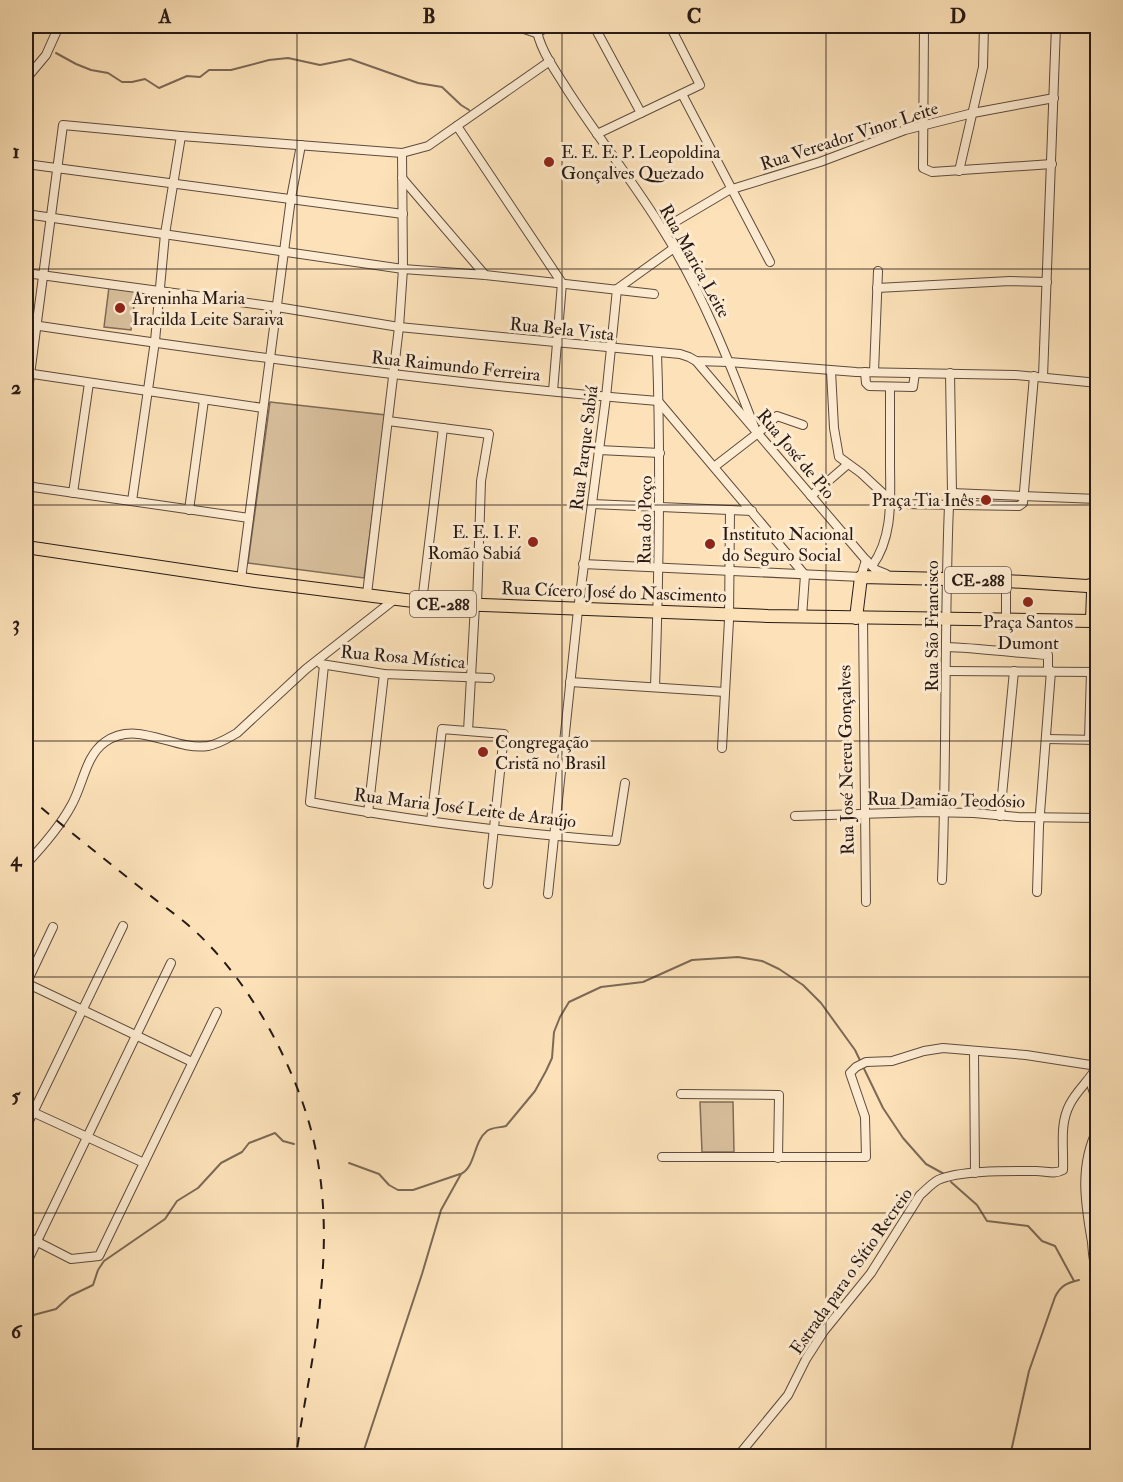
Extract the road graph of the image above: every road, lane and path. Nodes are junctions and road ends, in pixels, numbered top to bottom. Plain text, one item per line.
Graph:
1 (59, 26) edge
2 (515, 26) edge
3 (550, 26) edge
4 (594, 26) edge
5 (670, 26) edge
6 (924, 26) edge
7 (984, 26) edge
8 (1056, 26) edge
9 (534, 30) edge
10 (549, 61) junction
11 (26, 79) edge
12 (682, 94) junction
13 (1054, 98) junction
14 (641, 113) junction
15 (972, 113) junction
16 (924, 125) junction
17 (457, 126) junction
18 (597, 134) junction
19 (181, 136) junction
20 (300, 145) junction
21 (402, 153) junction
22 (26, 164) edge
23 (1052, 164) junction
24 (57, 167) junction
25 (959, 171) junction
26 (402, 178) junction
27 (173, 183) junction
28 (733, 190) junction
29 (291, 198) junction
30 (26, 214) edge
31 (403, 214) junction
32 (50, 218) junction
33 (663, 229) junction
34 (165, 234) junction
35 (674, 248) junction
36 (285, 252) junction
37 (770, 262) dead end
38 (403, 269) junction
39 (878, 271) dead end
40 (26, 273) edge
41 (42, 275) junction
42 (485, 275) junction
43 (1047, 282) junction
44 (562, 283) junction
45 (877, 288) junction
46 (617, 289) junction
47 (159, 291) junction
48 (654, 294) dead end
49 (277, 307) junction
50 (26, 324) edge
51 (36, 325) junction
52 (399, 327) junction
53 (155, 341) junction
54 (558, 344) junction
55 (610, 349) junction
56 (657, 353) junction
57 (270, 358) junction
58 (696, 361) junction
59 (729, 362) junction
60 (831, 371) junction
61 (870, 372) junction
62 (915, 373) junction
63 (950, 373) junction
64 (28, 374) edge
65 (394, 374) junction
66 (1034, 376) junction
67 (1043, 377) junction
68 (89, 383) junction
69 (1098, 383) edge
70 (890, 387) junction
71 (147, 391) junction
72 (553, 391) junction
73 (606, 397) junction
74 (204, 399) junction
75 (658, 401) junction
76 (26, 405) edge
77 (263, 408) junction
78 (388, 421) junction
79 (803, 425) dead end
80 (443, 428) junction
81 (757, 431) junction
82 (599, 450) junction
83 (660, 453) junction
84 (848, 464) junction
85 (714, 467) junction
86 (26, 486) edge
87 (72, 493) junction
88 (952, 493) junction
89 (1025, 495) junction
90 (811, 496) junction
91 (1098, 499) edge
92 (890, 500) junction
93 (132, 501) junction
94 (592, 504) junction
95 (949, 505) junction
96 (660, 506) junction
97 (189, 510) junction
98 (729, 510) junction
99 (752, 511) junction
100 (249, 518) junction
101 (1098, 538) edge
102 (26, 547) edge
103 (869, 563) junction
104 (583, 564) junction
105 (659, 568) junction
106 (730, 571) junction
107 (805, 575) junction
108 (861, 577) junction
109 (241, 579) junction
110 (914, 579) junction
111 (946, 579) junction
112 (1006, 581) junction
113 (1097, 583) edge
114 (367, 594) junction
115 (394, 598) junction
116 (422, 602) junction
117 (476, 605) junction
118 (578, 610) junction
119 (658, 613) junction
120 (729, 615) junction
121 (802, 617) junction
122 (860, 618) junction
123 (945, 619) junction
124 (1006, 619) junction
125 (1095, 621) edge
126 (946, 647) junction
127 (313, 663) junction
128 (324, 665) junction
129 (946, 671) junction
130 (1050, 671) junction
131 (1014, 672) junction
132 (1094, 672) edge
133 (384, 674) junction
134 (472, 678) junction
135 (490, 678) dead end
136 (570, 682) junction
137 (655, 687) junction
138 (725, 692) junction
139 (468, 731) junction
140 (1047, 739) junction
141 (1093, 740) edge
142 (722, 748) dead end
143 (625, 783) dead end
144 (944, 812) junction
145 (368, 813) junction
146 (865, 814) junction
147 (795, 816) dead end
148 (1000, 816) junction
149 (1040, 817) junction
150 (1098, 818) edge
151 (431, 821) junction
152 (494, 830) junction
153 (555, 836) junction
154 (26, 864) edge
155 (942, 880) dead end
156 (488, 884) dead end
157 (1037, 892) dead end
158 (549, 894) dead end
159 (866, 902) dead end
160 (123, 926) dead end
161 (53, 927) dead end
162 (171, 963) dead end
163 (26, 984) edge
164 (82, 1010) junction
165 (217, 1012) dead end
166 (136, 1036) junction
167 (974, 1052) junction
168 (192, 1062) junction
169 (1096, 1068) edge
170 (681, 1094) dead end
171 (1098, 1105) edge
172 (29, 1111) edge
173 (26, 1127) edge
174 (1098, 1128) edge
175 (87, 1137) junction
176 (662, 1157) dead end
177 (778, 1158) junction
178 (144, 1163) junction
179 (975, 1173) junction
180 (26, 1236) edge
181 (36, 1242) junction
182 (26, 1264) edge
183 (1098, 1274) edge
184 (738, 1456) edge

1 - 11 street
2 - 9 street
3 - 9 street
4 - 14 street
5 - 12 street
6 - 16 street
7 - 15 street
8 - 13 street
9 - 10 street, Rua Marica Leite
10 - 17 street
10 - 18 street, Rua Marica Leite
12 - 14 street
12 - 28 street
13 - 15 street, Rua Vereador Vinor Leite
13 - 23 street
14 - 18 street
15 - 16 street, Rua Vereador Vinor Leite
15 - 25 street
16 - 25 street
16 - 28 street, Rua Vereador Vinor Leite
17 - 21 street
17 - 44 street
18 - 33 street, Rua Marica Leite
19 - 20 street
19 - 24 street
19 - 27 street
20 - 21 street
20 - 29 street
21 - 26 street
22 - 24 street
23 - 25 street
23 - 43 street
24 - 27 street
24 - 32 street
26 - 31 street
26 - 42 street
27 - 29 street
27 - 34 street
28 - 33 street, Rua Vereador Vinor Leite
28 - 37 street
29 - 31 street
29 - 36 street
30 - 32 street
31 - 38 street
32 - 34 street
32 - 41 street
33 - 35 street, Rua Marica Leite
34 - 36 street
34 - 47 street
35 - 46 street
35 - 59 street, Rua Marica Leite
36 - 38 street
36 - 49 street
38 - 42 street
38 - 52 street
39 - 45 street
40 - 41 street, Rua Bela Vista
41 - 47 street, Rua Bela Vista
41 - 51 street
42 - 44 street
43 - 45 street
43 - 67 street
44 - 46 street
44 - 54 street
45 - 61 street
46 - 48 street
46 - 55 street, Rua Parque Sabiá
47 - 49 street, Rua Bela Vista
47 - 53 street
49 - 52 street, Rua Bela Vista
49 - 57 street
50 - 51 street, Rua Raimundo Ferreira
51 - 53 street, Rua Raimundo Ferreira
51 - 64 street
52 - 54 street, Rua Bela Vista
52 - 65 street
53 - 57 street, Rua Raimundo Ferreira
53 - 71 street
54 - 55 street, Rua Bela Vista
54 - 72 street
55 - 56 street, Rua Bela Vista
55 - 73 street, Rua Parque Sabiá
56 - 58 street, Rua Bela Vista
56 - 75 street, Rua do Poço
57 - 65 street, Rua Raimundo Ferreira
57 - 77 street
58 - 59 street, Rua Bela Vista
58 - 81 street, Rua José de Pio
59 - 60 street, Rua Bela Vista
59 - 81 street, Rua Marica Leite
60 - 61 street, Rua Bela Vista
60 - 84 street
61 - 62 street, Rua Bela Vista
61 - 70 street
62 - 63 street, Rua Bela Vista
62 - 70 street
63 - 66 street, Rua Bela Vista
63 - 88 street, Rua São Francisco
64 - 68 street
64 - 76 street
65 - 72 street, Rua Raimundo Ferreira
65 - 78 street
66 - 67 street, Rua Bela Vista
66 - 89 street
67 - 69 street, Rua Bela Vista
68 - 71 street
68 - 87 street
70 - 92 street, Rua José Nereu Gonçalves
71 - 74 street
71 - 93 street
72 - 73 street, Rua Raimundo Ferreira
73 - 75 street, Rua Raimundo Ferreira
73 - 82 street, Rua Parque Sabiá
74 - 77 street
74 - 97 street
75 - 83 street, Rua do Poço
75 - 85 street
77 - 100 street
78 - 80 street
78 - 114 street
79 - 81 street
80 - 116 street
80 - 117 street
81 - 85 street
81 - 90 street, Rua José de Pio
82 - 83 street
82 - 94 street, Rua Parque Sabiá
83 - 96 street, Rua do Poço
84 - 90 street
84 - 92 street
85 - 99 street
86 - 87 street
87 - 93 street
88 - 89 street
88 - 95 street, Rua São Francisco
89 - 91 street
89 - 95 street
90 - 103 street, Rua José de Pio
92 - 95 street
92 - 103 street, Rua José Nereu Gonçalves
93 - 97 street
94 - 96 street
94 - 104 street, Rua Parque Sabiá
95 - 111 street, Rua São Francisco
96 - 98 street
96 - 105 street, Rua do Poço
97 - 100 street
98 - 99 street
98 - 106 street
99 - 107 street
100 - 109 street
101 - 113 street
102 - 109 main road, Rua Cícero José do Nascimento / CE-288
103 - 108 street, Rua José Nereu Gonçalves
103 - 110 street
104 - 105 street
104 - 118 street, Rua Parque Sabiá
105 - 106 street
105 - 119 street, Rua do Poço
106 - 107 street
106 - 120 street
107 - 108 street
107 - 121 street
108 - 110 main road, CE-288
108 - 122 main road, Rua José Nereu Gonçalves
109 - 114 main road, Rua Cícero José do Nascimento / CE-288
110 - 111 main road, CE-288
111 - 112 main road, CE-288
111 - 123 street, Rua São Francisco
112 - 113 main road, CE-288
112 - 124 street
113 - 125 main road, CE-288
114 - 115 main road, Rua Cícero José do Nascimento / CE-288
115 - 116 main road, Rua Cícero José do Nascimento / CE-288
115 - 127 street
116 - 117 main road, Rua Cícero José do Nascimento / CE-288
117 - 118 main road, Rua Cícero José do Nascimento / CE-288
117 - 134 street
118 - 119 main road, Rua Cícero José do Nascimento / CE-288
118 - 136 street, Rua Parque Sabiá
119 - 120 main road, Rua Cícero José do Nascimento / CE-288
119 - 137 street, Rua do Poço
120 - 121 main road, Rua Cícero José do Nascimento / CE-288
120 - 138 street
121 - 122 main road, Rua Cícero José do Nascimento / CE-288
122 - 123 main road, Rua Cícero José do Nascimento / CE-288
122 - 146 street, Rua José Nereu Gonçalves
123 - 124 main road, Rua Cícero José do Nascimento / CE-288
123 - 126 street, Rua São Francisco
124 - 125 main road, Rua Cícero José do Nascimento / CE-288
126 - 129 street, Rua São Francisco
126 - 130 street
127 - 128 street, Rua Rosa Mística
127 - 154 street
128 - 133 street, Rua Rosa Mística
128 - 145 street, Rua Maria José Leite de Araújo
129 - 131 street
129 - 144 street, Rua São Francisco
130 - 131 street
130 - 132 street
130 - 140 street
131 - 148 street
132 - 141 street
133 - 134 street, Rua Rosa Mística
133 - 145 street
134 - 135 street, Rua Rosa Mística
134 - 139 street
136 - 137 street
136 - 153 street, Rua Parque Sabiá
137 - 138 street
138 - 142 street
139 - 151 street
139 - 152 street
140 - 141 street
140 - 149 street
143 - 153 street, Rua Maria José Leite de Araújo
144 - 146 street, Rua Damião Teodósio
144 - 148 street, Rua Damião Teodósio
144 - 155 street, Rua São Francisco
145 - 151 street, Rua Maria José Leite de Araújo
146 - 147 street, Rua Damião Teodósio
146 - 159 street, Rua José Nereu Gonçalves
148 - 149 street, Rua Damião Teodósio
149 - 150 street, Rua Damião Teodósio
149 - 157 street
151 - 152 street, Rua Maria José Leite de Araújo
152 - 153 street, Rua Maria José Leite de Araújo
152 - 156 street
153 - 158 street, Rua Parque Sabiá
160 - 164 street
161 - 163 street
162 - 166 street
163 - 164 street
164 - 166 street
164 - 172 street
165 - 168 street
166 - 168 street
166 - 175 street
167 - 169 street
167 - 177 street
167 - 179 street
168 - 178 street
169 - 171 street
169 - 179 street, Estrada para o Sítio Recreio
170 - 177 street
172 - 173 street
172 - 175 street
174 - 183 street
175 - 178 street
175 - 181 street
176 - 177 street
178 - 181 street
179 - 184 street, Estrada para o Sítio Recreio
180 - 181 street
181 - 182 street

